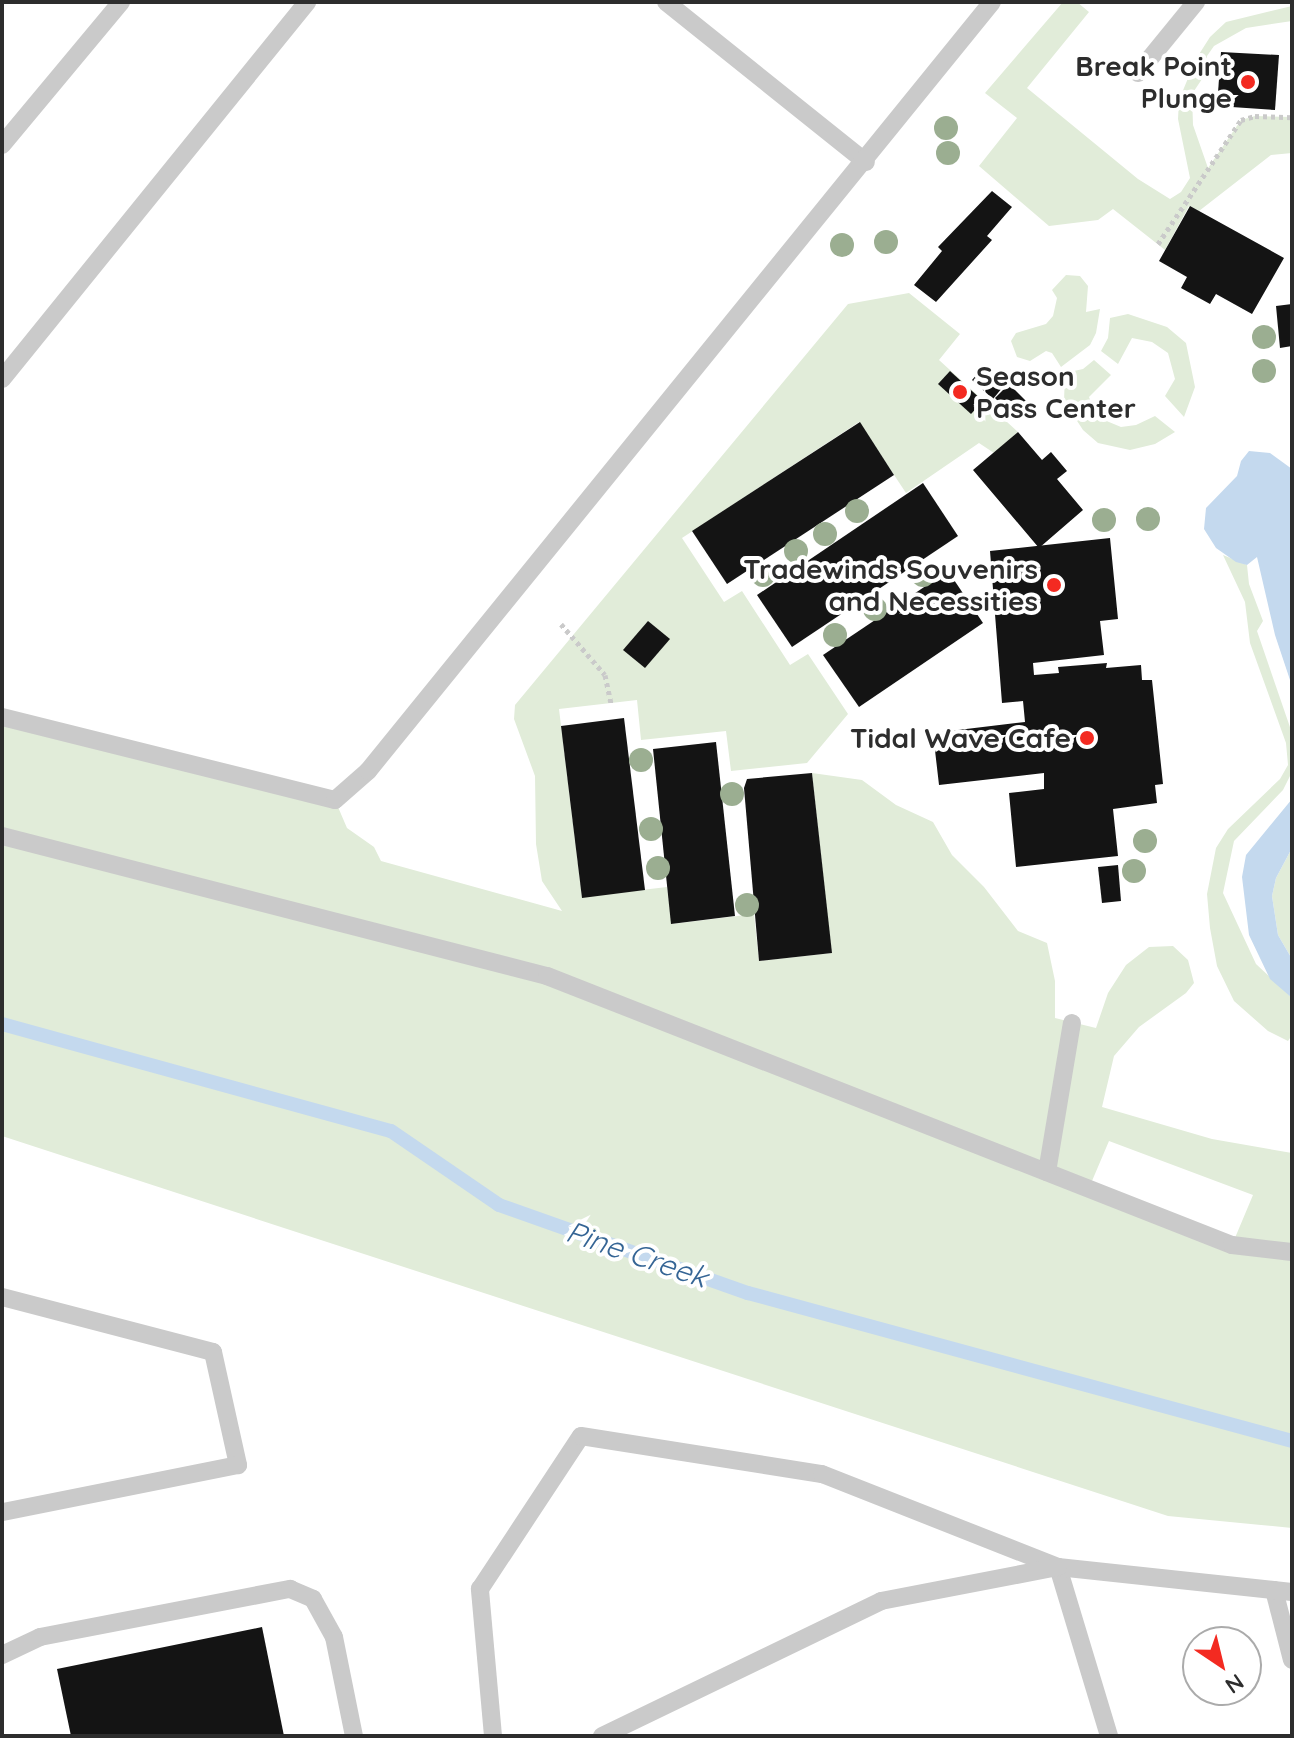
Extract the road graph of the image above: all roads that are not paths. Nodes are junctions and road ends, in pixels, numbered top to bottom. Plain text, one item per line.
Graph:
1 (121, 2) edge
2 (307, 2) edge
3 (666, 2) edge
4 (992, 2) edge
5 (1196, 2) edge
6 (1138, 73) dead end
7 (2, 145) edge
8 (866, 162) junction
9 (2, 379) edge
10 (2, 717) edge
11 (2, 836) edge
12 (1072, 1023) dead end
13 (1047, 1172) junction
14 (1292, 1252) edge
15 (2, 1297) edge
16 (2, 1512) edge
17 (1058, 1567) junction
18 (1283, 1591) edge
19 (2, 1655) edge
20 (1292, 1660) edge
21 (354, 1736) edge
22 (493, 1736) edge
23 (602, 1736) edge
24 (1109, 1736) edge

1 - 7 lane
2 - 9 lane
3 - 8 lane
4 - 8 lane
5 - 6 lane
8 - 10 lane
11 - 13 lane
12 - 13 lane
13 - 14 lane
15 - 16 lane
17 - 18 lane
17 - 22 lane
17 - 23 lane
17 - 24 lane
18 - 20 lane
19 - 21 lane

